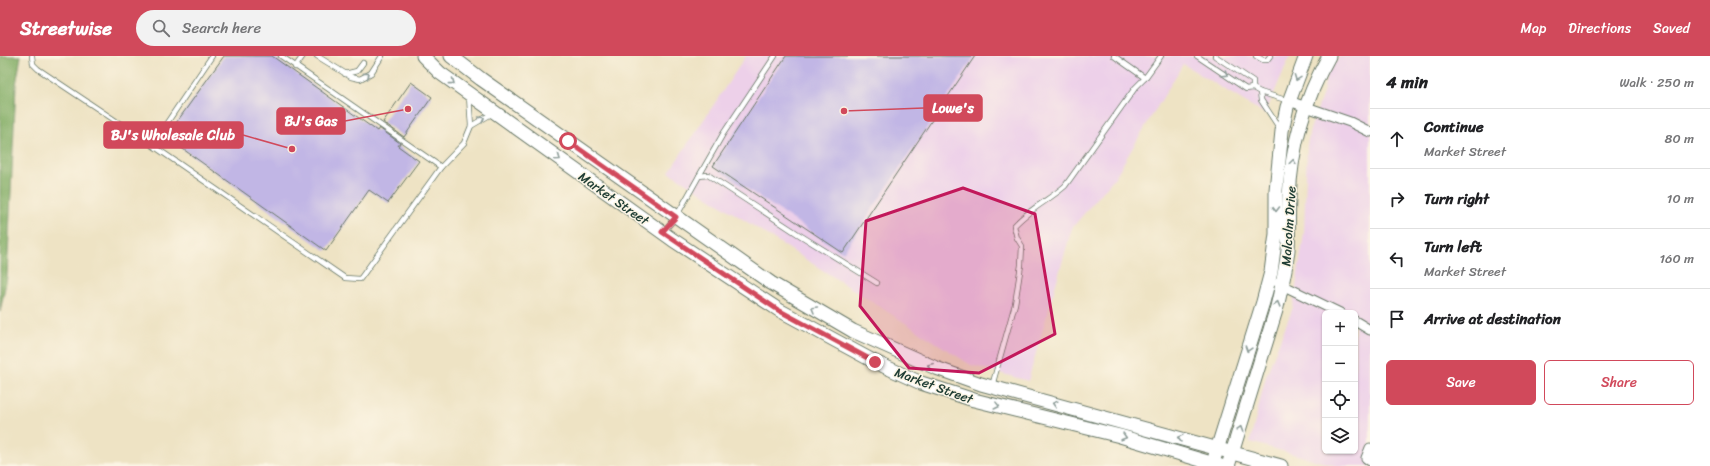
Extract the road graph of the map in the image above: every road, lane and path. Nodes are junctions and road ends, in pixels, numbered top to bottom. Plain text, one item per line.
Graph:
1 (32, 56) edge
2 (212, 56) edge
3 (281, 56) edge
4 (303, 56) edge
5 (317, 56) edge
6 (382, 56) edge
7 (424, 56) edge
8 (451, 56) edge
9 (775, 56) edge
10 (1114, 56) edge
11 (1161, 56) edge
12 (1197, 56) edge
13 (1215, 56) edge
14 (1256, 56) edge
15 (1270, 56) edge
16 (1306, 56) edge
17 (1329, 56) edge
18 (363, 63) dead end
19 (295, 67) junction
20 (346, 74) junction
21 (1145, 78) junction
22 (1253, 88) junction
23 (1260, 92) junction
24 (469, 94) junction
25 (1289, 101) junction
26 (1306, 106) junction
27 (494, 112) junction
28 (470, 126) junction
29 (1282, 131) junction
30 (1370, 132) edge
31 (152, 145) junction
32 (441, 167) junction
33 (699, 176) junction
34 (676, 217) junction
35 (662, 232) junction
36 (1269, 279) junction
37 (877, 283) dead end
38 (1282, 285) junction
39 (1334, 310) edge
40 (1358, 323) edge
41 (1370, 330) edge
42 (991, 387) junction
43 (1218, 448) junction
44 (1370, 448) edge
45 (1233, 452) junction
46 (1370, 461) edge
47 (1217, 465) edge
48 (1228, 466) edge
49 (1281, 466) edge

1 - 31 lane
2 - 31 lane
3 - 19 lane
4 - 19 lane
5 - 20 lane
20 -> 6 lane
7 -> 24 street, Market Street
8 - 34 street, Market Street
9 - 33 lane
10 - 21 lane
11 - 21 lane
12 -> 22 lane
13 - 22 lane
14 - 15 lane
16 -> 25 street, Malcolm Drive
17 - 26 street, Malcolm Drive
18 - 20 lane
19 - 32 lane
21 - 42 lane
22 - 23 lane
23 - 25 lane
23 - 29 lane
24 - 27 street, Market Street
24 - 28 lane
25 - 26 street
25 - 29 street, Malcolm Drive
26 - 30 street
38 -> 26 street, Malcolm Drive
28 -> 27 lane
27 -> 35 street, Market Street
28 - 32 lane
29 -> 36 street, Malcolm Drive
31 - 32 lane
33 - 34 lane
33 - 37 lane
34 - 35 lane
42 -> 34 street, Market Street
35 -> 47 street, Market Street
36 - 38 street
36 -> 43 street, Malcolm Drive
38 - 39 street
45 -> 38 street, Malcolm Drive
40 - 41 street
43 -> 42 street, Market Street
43 - 45 street, Market Street
43 - 47 street, Malcolm Drive
44 - 46 street
45 - 48 street, Malcolm Drive
45 - 49 street, Market Street

